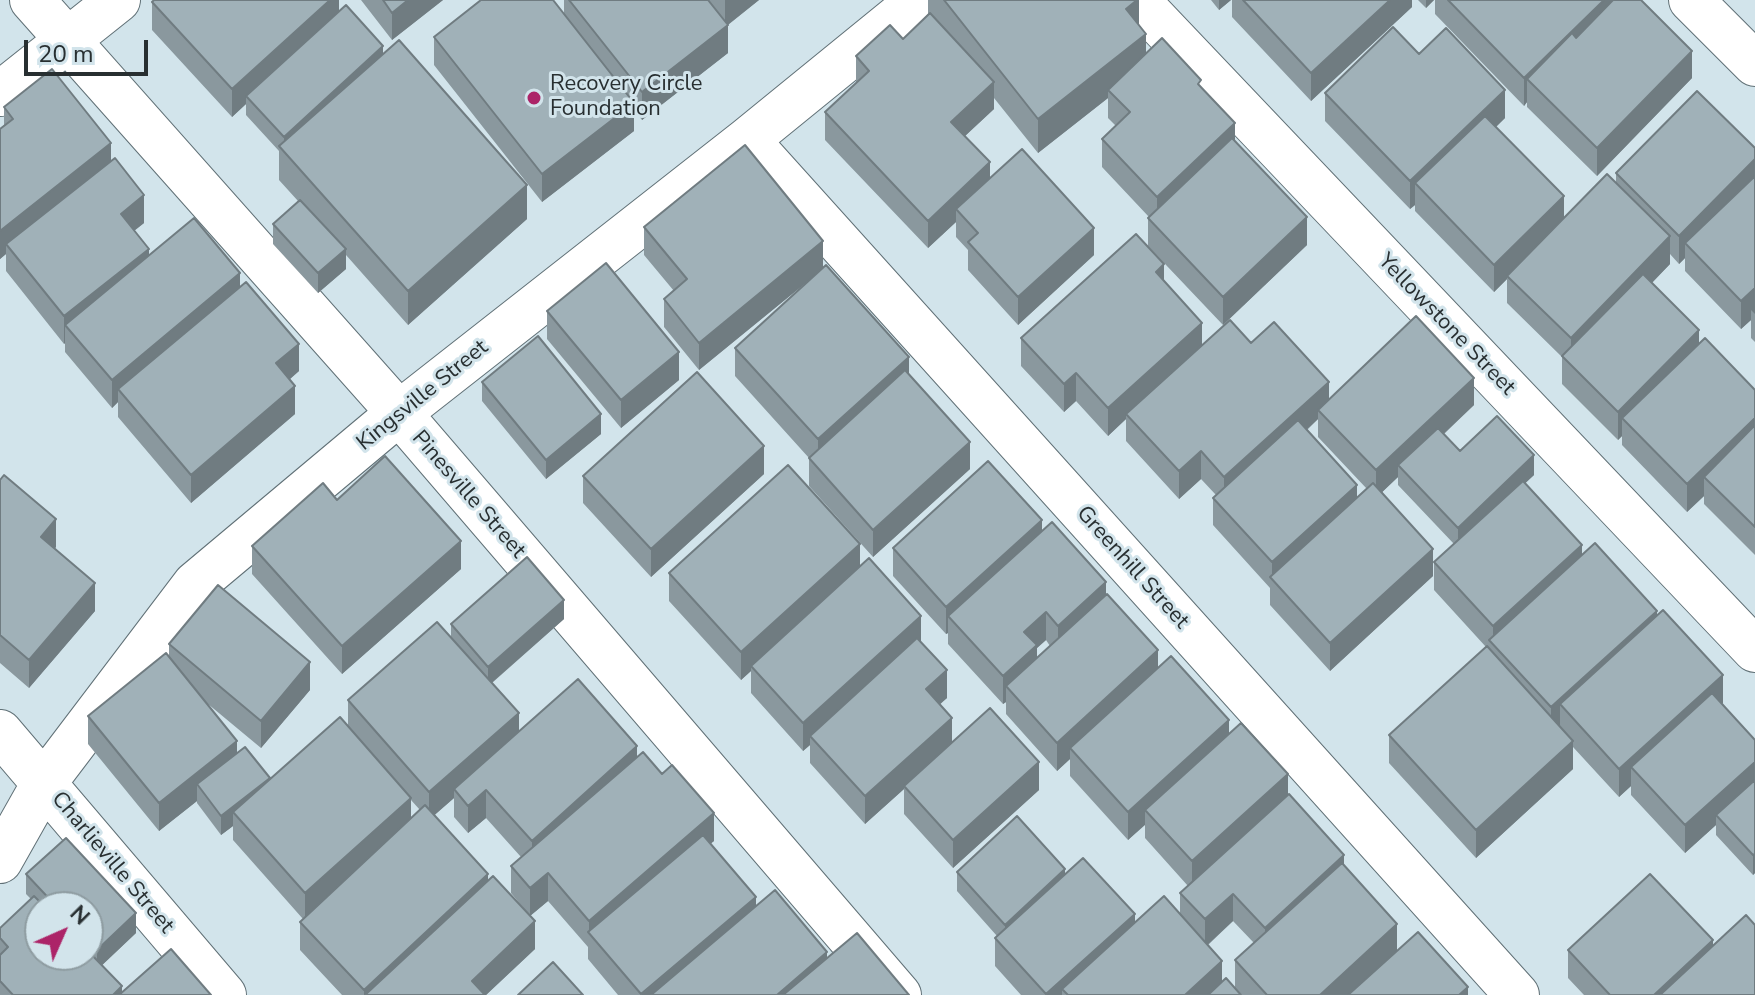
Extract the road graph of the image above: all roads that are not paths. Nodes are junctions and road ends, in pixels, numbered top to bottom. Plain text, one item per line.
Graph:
1 (32, 0) edge
2 (118, 0) edge
3 (919, 0) edge
4 (1137, 0) edge
5 (1691, 0) edge
6 (66, 41) junction
7 (1755, 64) edge
8 (0, 94) edge
9 (747, 140) junction
10 (399, 413) junction
11 (1755, 650) edge
12 (0, 732) edge
13 (44, 783) junction
14 (0, 861) edge
15 (224, 995) edge
16 (899, 995) edge
17 (1517, 995) edge

1 - 6 street, Pinesville Street
2 - 6 street
3 - 9 street, Kingsville Street
4 - 11 street, Yellowstone Street
5 - 7 street
6 - 8 street
6 - 10 street, Pinesville Street
9 - 10 street, Kingsville Street
9 - 17 street, Greenhill Street
10 - 13 street, Kingsville Street
10 - 16 street, Pinesville Street
12 - 13 street, Charlieville Street
13 - 14 street, Kingsville Street
13 - 15 street, Charlieville Street

